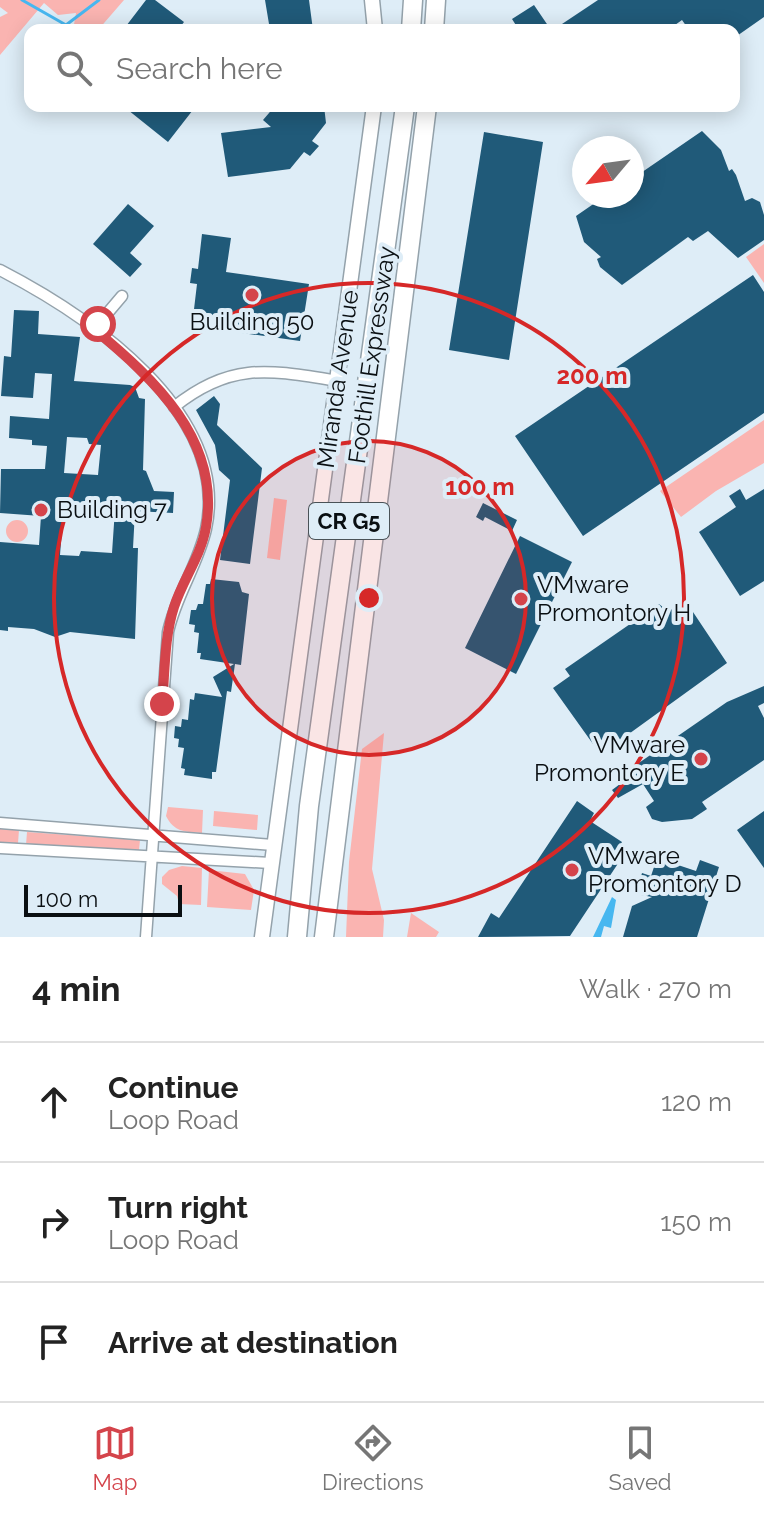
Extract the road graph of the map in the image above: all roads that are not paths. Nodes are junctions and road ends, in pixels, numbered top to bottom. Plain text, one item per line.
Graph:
1 (372, 0) edge
2 (413, 0) edge
3 (436, 0) edge
4 (374, 24) edge
5 (411, 24) edge
6 (434, 24) edge
7 (373, 112) edge
8 (404, 112) edge
9 (426, 112) edge
10 (0, 270) edge
11 (122, 296) dead end
12 (94, 329) junction
13 (338, 381) junction
14 (174, 407) junction
15 (0, 823) edge
16 (153, 836) junction
17 (273, 845) junction
18 (0, 848) edge
19 (152, 856) junction
20 (270, 863) junction
21 (146, 937) edge
22 (262, 937) edge
23 (297, 937) edge
24 (324, 937) edge

1 - 4 street
2 - 5 highway
3 - 6 highway
7 - 13 street, Miranda Avenue
8 - 23 highway, Foothill Expressway / CR G5
9 - 24 highway, Foothill Expressway / CR G5
10 - 12 street
11 - 12 street
12 - 14 street
13 - 14 street
13 - 17 street, Miranda Avenue
14 - 16 street
15 - 16 street
16 - 17 street
16 - 19 street
17 - 20 street, Miranda Avenue
18 - 19 street
19 - 20 street
19 - 21 street
20 - 22 street, Miranda Avenue

